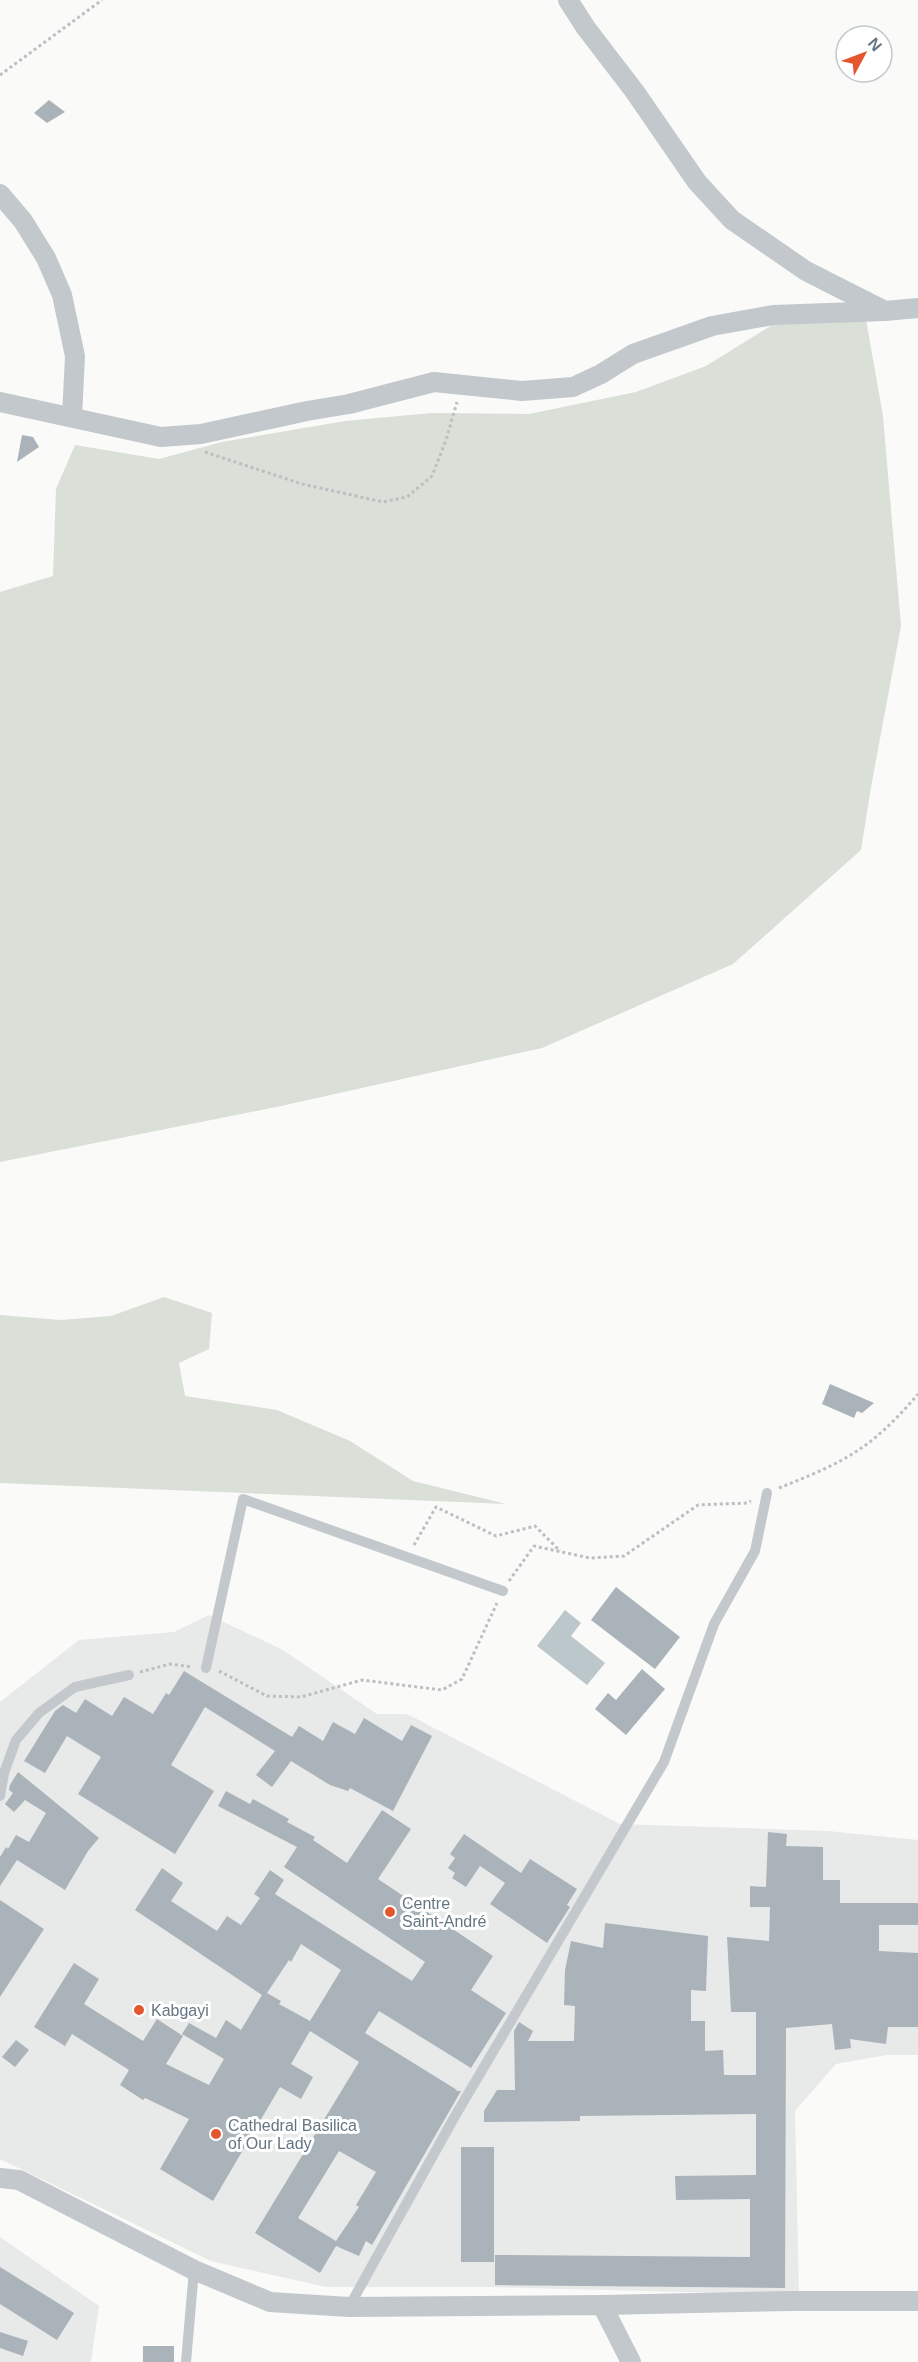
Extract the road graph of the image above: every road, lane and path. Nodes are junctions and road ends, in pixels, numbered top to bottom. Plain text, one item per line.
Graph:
1 (102, 0) edge
2 (568, 0) edge
3 (0, 75) edge
4 (0, 194) edge
5 (918, 308) edge
6 (885, 311) junction
7 (461, 385) junction
8 (0, 402) edge
9 (72, 417) junction
10 (204, 451) dead end
11 (918, 1394) edge
12 (767, 1493) junction
13 (561, 1552) junction
14 (408, 1557) junction
15 (503, 1591) junction
16 (206, 1668) junction
17 (129, 1675) joint
18 (0, 1796) edge
19 (0, 2178) edge
20 (194, 2270) junction
21 (918, 2301) edge
22 (602, 2305) junction
23 (349, 2307) junction
24 (186, 2362) edge
25 (632, 2362) edge

1 - 3 path
2 - 6 street
4 - 9 street
5 - 6 street
6 - 7 street
7 - 9 street
7 - 10 path
8 - 9 street
11 - 12 path
12 - 13 path
12 - 23 lane
13 - 14 path
13 - 15 path
14 - 15 lane
14 - 16 lane
15 - 16 path
16 - 17 path
17 - 18 lane
19 - 20 street
20 - 23 street
20 - 24 lane
21 - 22 street
22 - 23 street
22 - 25 street

